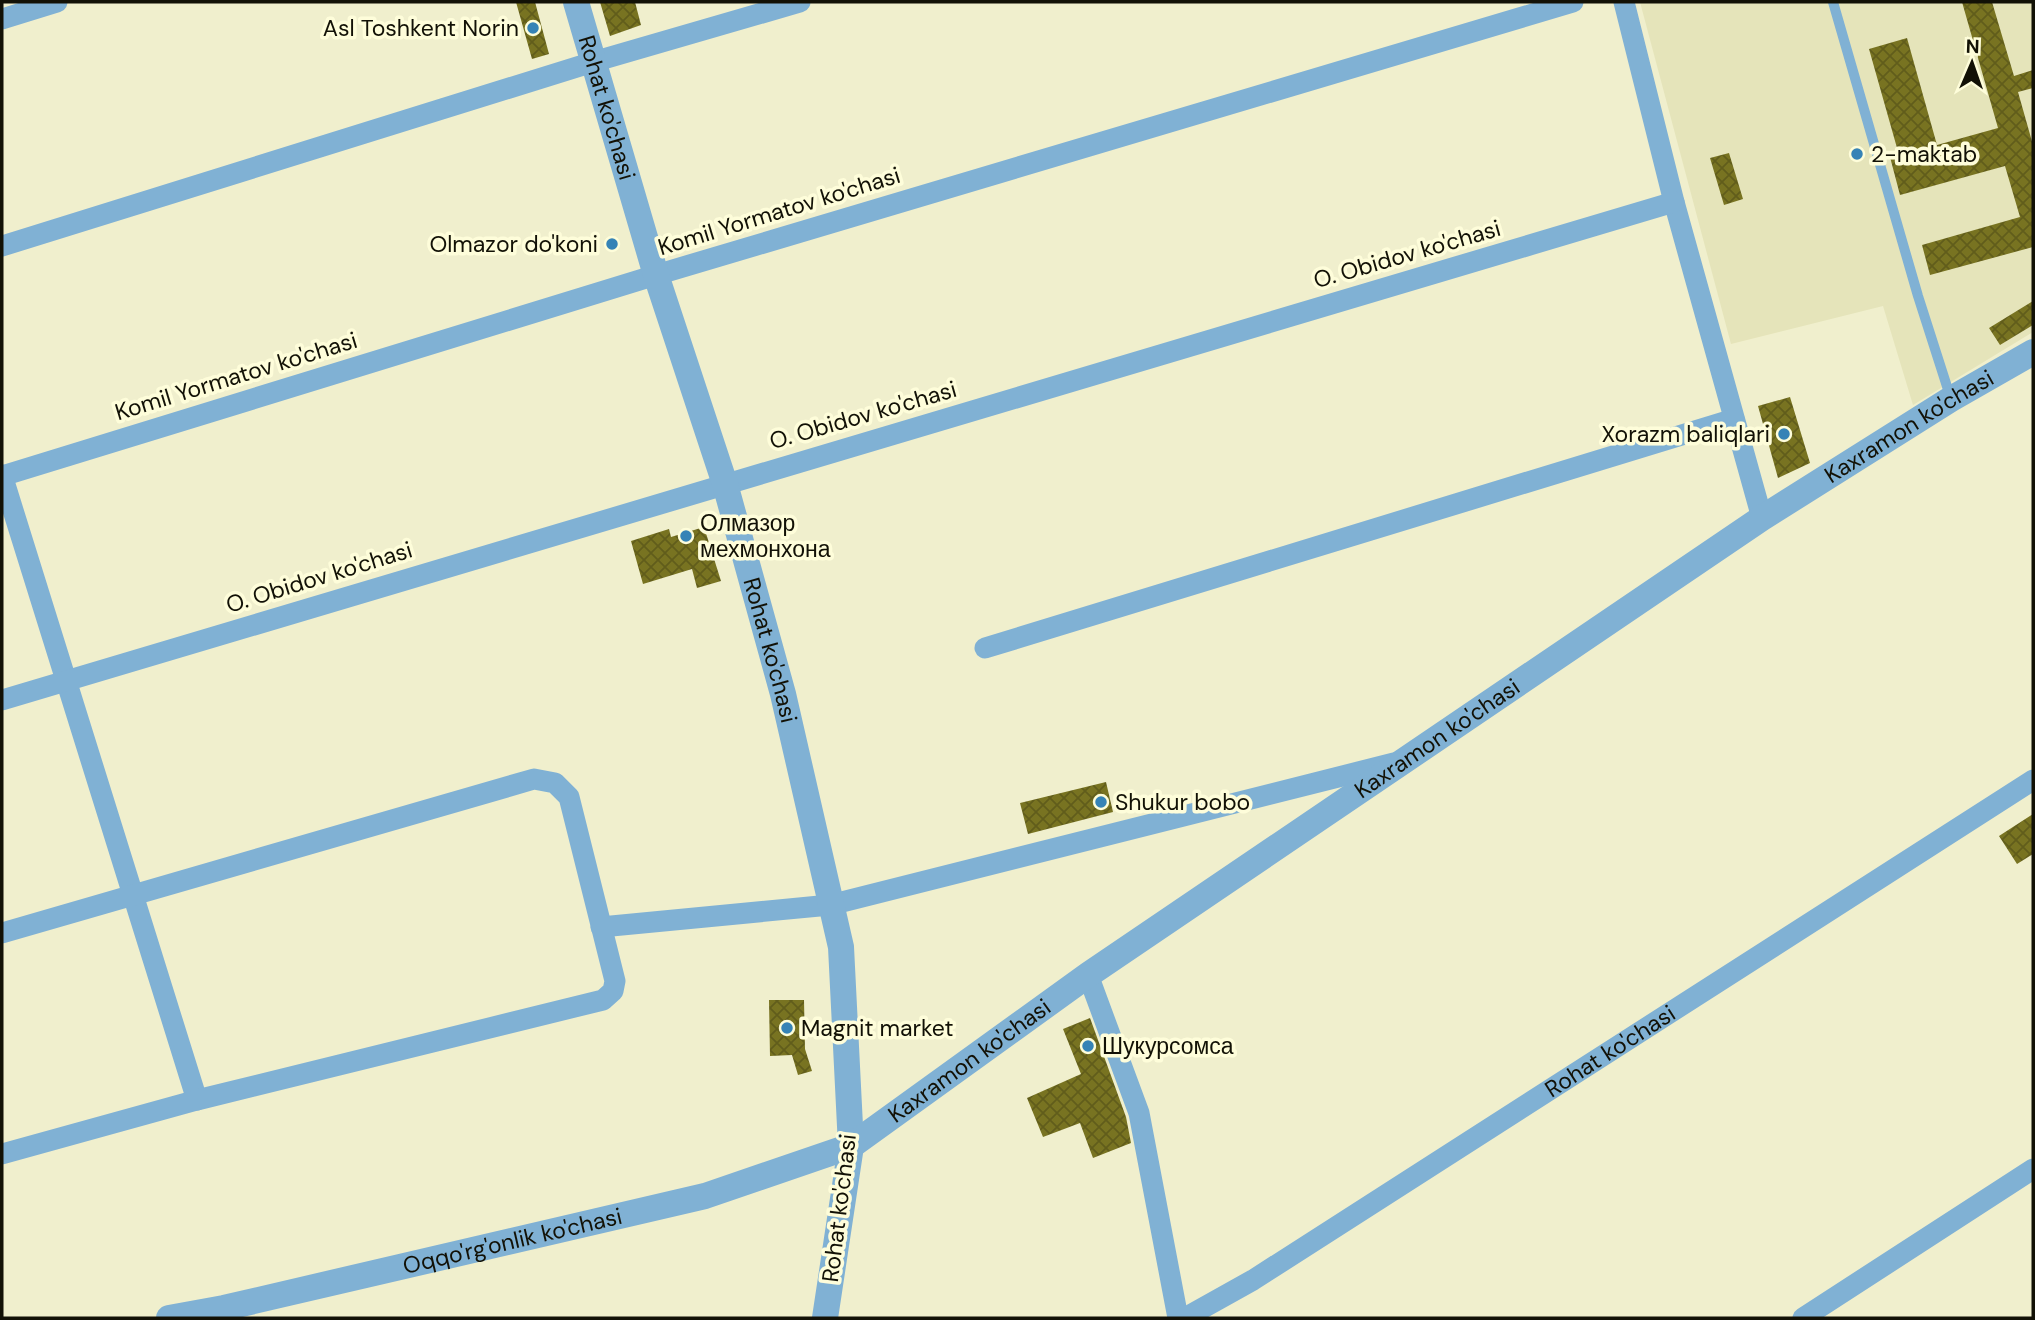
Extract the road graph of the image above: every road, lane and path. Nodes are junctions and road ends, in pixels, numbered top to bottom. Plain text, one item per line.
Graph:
1 (57, 2) edge
2 (576, 2) edge
3 (800, 2) edge
4 (1573, 2) edge
5 (1625, 2) edge
6 (1833, 2) edge
7 (2, 19) edge
8 (593, 62) junction
9 (1674, 202) junction
10 (2, 246) edge
11 (656, 275) junction
12 (2033, 352) edge
13 (1951, 399) junction
14 (1734, 419) junction
15 (2, 476) edge
16 (725, 484) junction
17 (1762, 519) junction
18 (985, 648) dead end
19 (66, 680) junction
20 (2, 700) edge
21 (1406, 759) junction
22 (2033, 780) edge
23 (133, 895) junction
24 (830, 905) junction
25 (601, 927) junction
26 (2, 933) edge
27 (1088, 975) junction
28 (197, 1100) junction
29 (851, 1146) junction
30 (2, 1154) edge
31 (2033, 1169) edge
32 (169, 1318) edge
33 (825, 1318) edge
34 (1178, 1318) edge
35 (1185, 1318) edge
36 (1803, 1318) edge

1 - 7 street
2 - 8 street, Rohat ko'chasi
3 - 8 street
4 - 11 street, Komil Yormatov ko'chasi
5 - 9 street
6 - 13 lane
8 - 10 street
8 - 11 street, Rohat ko'chasi
9 - 14 street
9 - 16 street, O. Obidov ko'chasi
11 - 15 street, Komil Yormatov ko'chasi
11 - 16 street, Rohat ko'chasi
12 - 13 street, Kaxramon ko'chasi
13 - 17 street, Kaxramon ko'chasi
14 - 17 street
14 - 18 street
15 - 19 street
16 - 19 street, O. Obidov ko'chasi
16 - 24 street, Rohat ko'chasi
17 - 21 street, Kaxramon ko'chasi
19 - 20 street, O. Obidov ko'chasi
19 - 23 street
21 - 24 street
21 - 27 street, Kaxramon ko'chasi
22 - 35 street, Rohat ko'chasi
23 - 25 street
23 - 26 street
23 - 28 street
24 - 25 street
24 - 29 street, Rohat ko'chasi
25 - 28 street
27 - 29 street, Kaxramon ko'chasi
27 - 34 street
28 - 30 street
29 - 32 street, Oqqo'rg'onlik ko'chasi
29 - 33 street, Rohat ko'chasi
31 - 36 street

